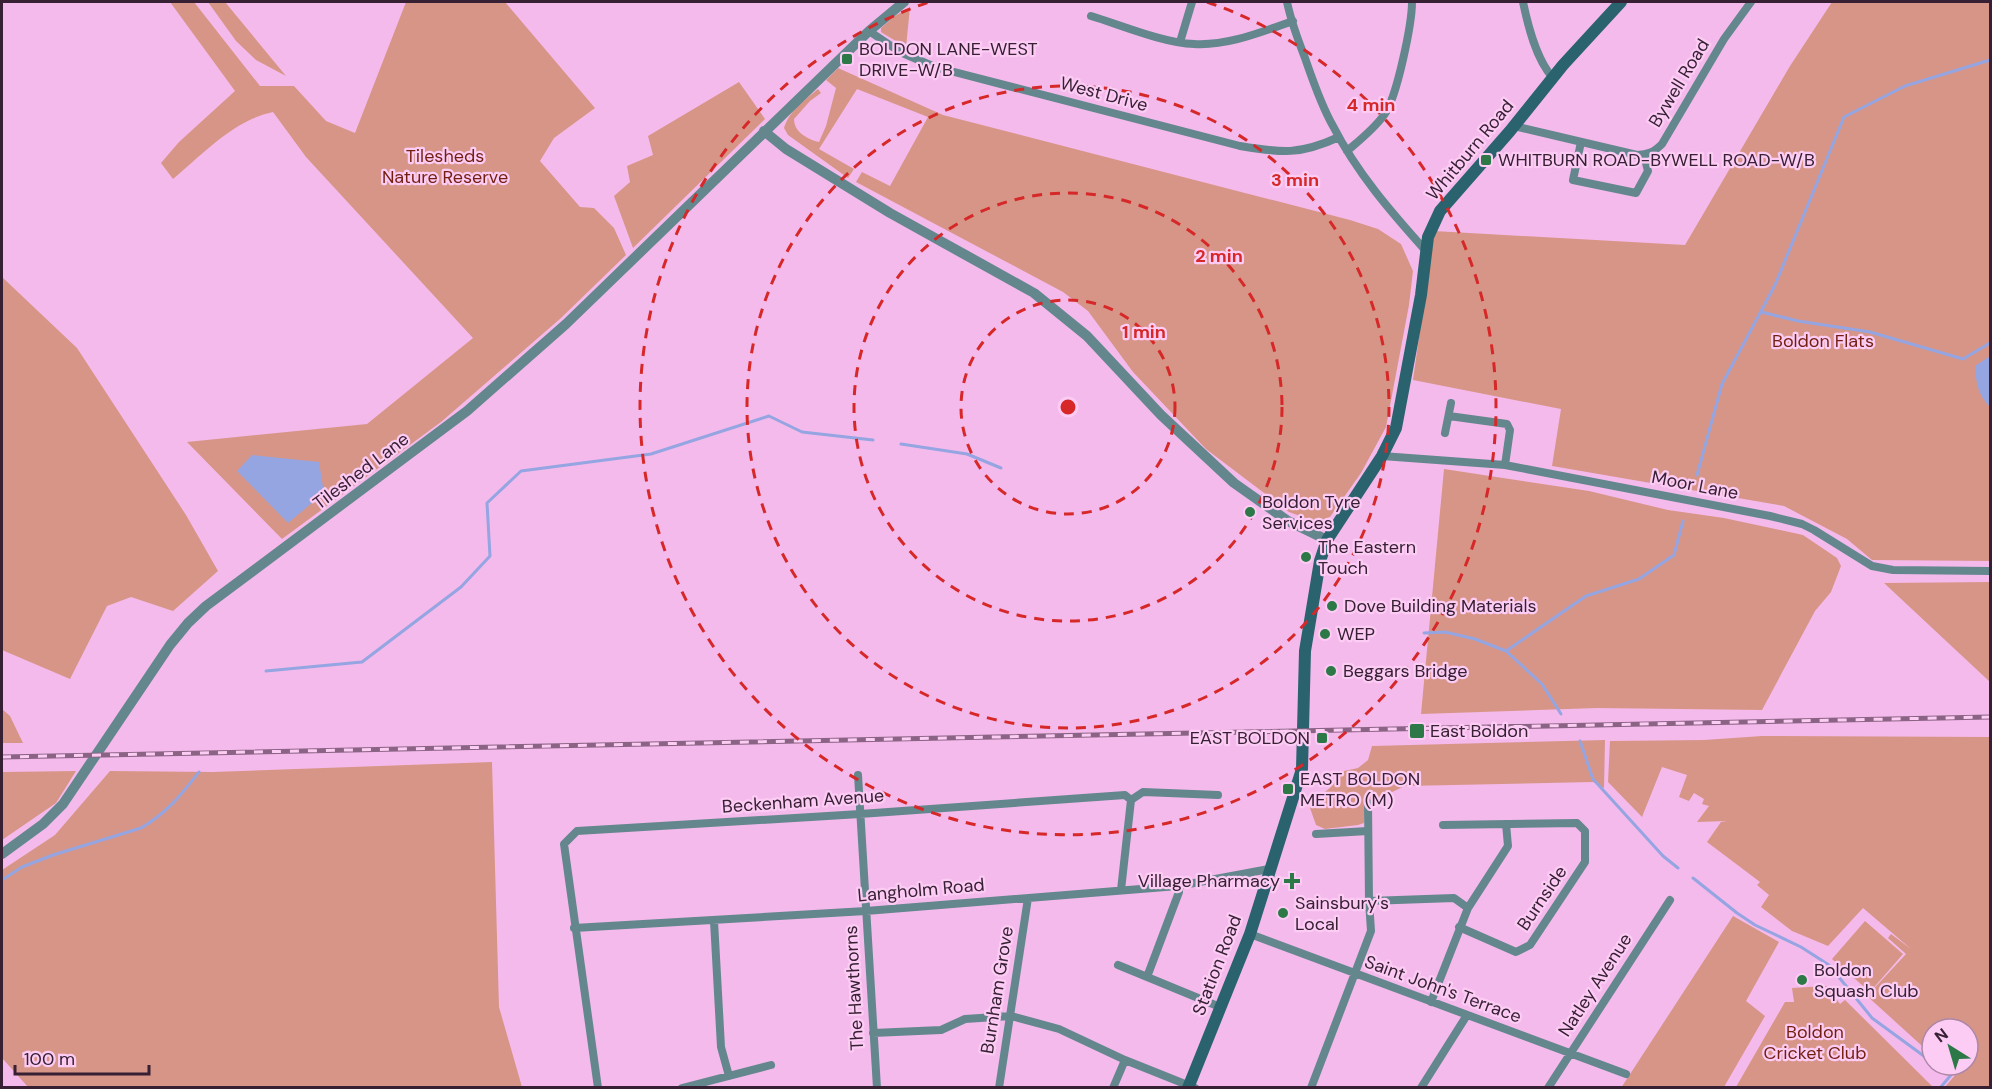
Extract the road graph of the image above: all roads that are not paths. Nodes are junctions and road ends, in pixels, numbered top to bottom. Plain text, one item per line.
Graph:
1 (904, 2) edge
2 (1192, 2) edge
3 (1287, 2) edge
4 (1412, 2) edge
5 (1523, 2) edge
6 (1621, 2) edge
7 (1751, 2) edge
8 (1091, 16) dead end
9 (1293, 21) junction
10 (869, 30) junction
11 (1180, 42) junction
12 (1553, 78) junction
13 (1514, 126) junction
14 (764, 131) junction
15 (1339, 136) junction
16 (1581, 142) junction
17 (1347, 151) junction
18 (1644, 155) junction
19 (1426, 251) junction
20 (1451, 403) dead end
21 (1449, 416) junction
22 (1445, 433) dead end
23 (1382, 456) junction
24 (1505, 465) junction
25 (1327, 540) junction
26 (1990, 571) edge
27 (858, 775) dead end
28 (1218, 795) dead end
29 (1131, 800) junction
30 (1368, 803) dead end
31 (860, 814) junction
32 (1506, 824) junction
33 (1443, 825) dead end
34 (1368, 831) junction
35 (1316, 834) dead end
36 (2, 854) edge
37 (1269, 869) junction
38 (1178, 886) junction
39 (1121, 890) junction
40 (1028, 898) junction
41 (1670, 900) dead end
42 (1369, 901) junction
43 (1468, 908) junction
44 (866, 911) junction
45 (714, 921) junction
46 (1459, 927) junction
47 (574, 928) junction
48 (1250, 934) junction
49 (1118, 965) dead end
50 (1356, 974) junction
51 (1147, 977) junction
52 (1431, 1002) junction
53 (1220, 1007) junction
54 (1467, 1015) junction
55 (1011, 1016) junction
56 (873, 1034) junction
57 (1571, 1053) junction
58 (1125, 1060) junction
59 (771, 1065) dead end
60 (1626, 1074) dead end
61 (729, 1076) junction
62 (1190, 1087) edge
63 (598, 1088) edge
64 (682, 1088) edge
65 (877, 1088) edge
66 (999, 1088) edge
67 (1113, 1088) edge
68 (1311, 1088) edge
69 (1421, 1088) edge
70 (1548, 1088) edge

1 - 10 street, Tileshed Lane
2 - 11 street
3 - 9 street
4 - 17 street
5 - 12 street
6 - 12 main road, Whitburn Road
7 - 18 street, Bywell Road
8 - 11 street
9 - 11 street
9 - 15 street
10 - 14 street, Tileshed Lane
10 - 15 street, West Drive
12 - 13 main road, Whitburn Road
13 - 16 street
13 - 19 main road, Whitburn Road
14 - 25 street
14 - 36 street, Tileshed Lane
15 - 17 street
16 - 18 street
16 - 18 street
17 - 19 street
19 - 23 main road, Whitburn Road
20 - 21 street
21 - 22 street
21 - 24 street
23 - 24 street, Moor Lane
23 - 25 main road, Whitburn Road
24 - 26 street, Moor Lane
25 - 37 main road, Station Road
27 - 31 street, The Hawthorns
28 - 29 street
29 - 31 street, Beckenham Avenue
29 - 39 street
30 - 34 street
31 - 44 street, The Hawthorns
31 - 47 street, Beckenham Avenue
32 - 33 street, Burnside
32 - 43 street
32 - 46 street, Burnside
34 - 35 street
34 - 42 street
37 - 38 street, Langholm Road
37 - 48 main road, Station Road
38 - 39 street, Langholm Road
38 - 51 street
39 - 40 street, Langholm Road
40 - 44 street, Langholm Road
40 - 55 street, Burnham Grove
41 - 57 street, Natley Avenue
42 - 43 street
42 - 50 street
43 - 46 street
44 - 45 street, Langholm Road
44 - 56 street, The Hawthorns
45 - 47 street, Langholm Road
45 - 61 street
46 - 52 street
47 - 63 street
48 - 50 street, Saint John's Terrace
48 - 53 main road, Station Road
49 - 51 street
50 - 52 street, Saint John's Terrace
50 - 68 street
51 - 53 street
52 - 54 street, Saint John's Terrace
53 - 62 main road, Station Road
54 - 57 street, Saint John's Terrace
54 - 69 street
55 - 56 street
55 - 58 street
55 - 66 street, Burnham Grove
56 - 65 street, The Hawthorns
57 - 60 street, Saint John's Terrace
57 - 70 street, Natley Avenue
58 - 62 street
58 - 67 street
59 - 61 street
61 - 64 street

